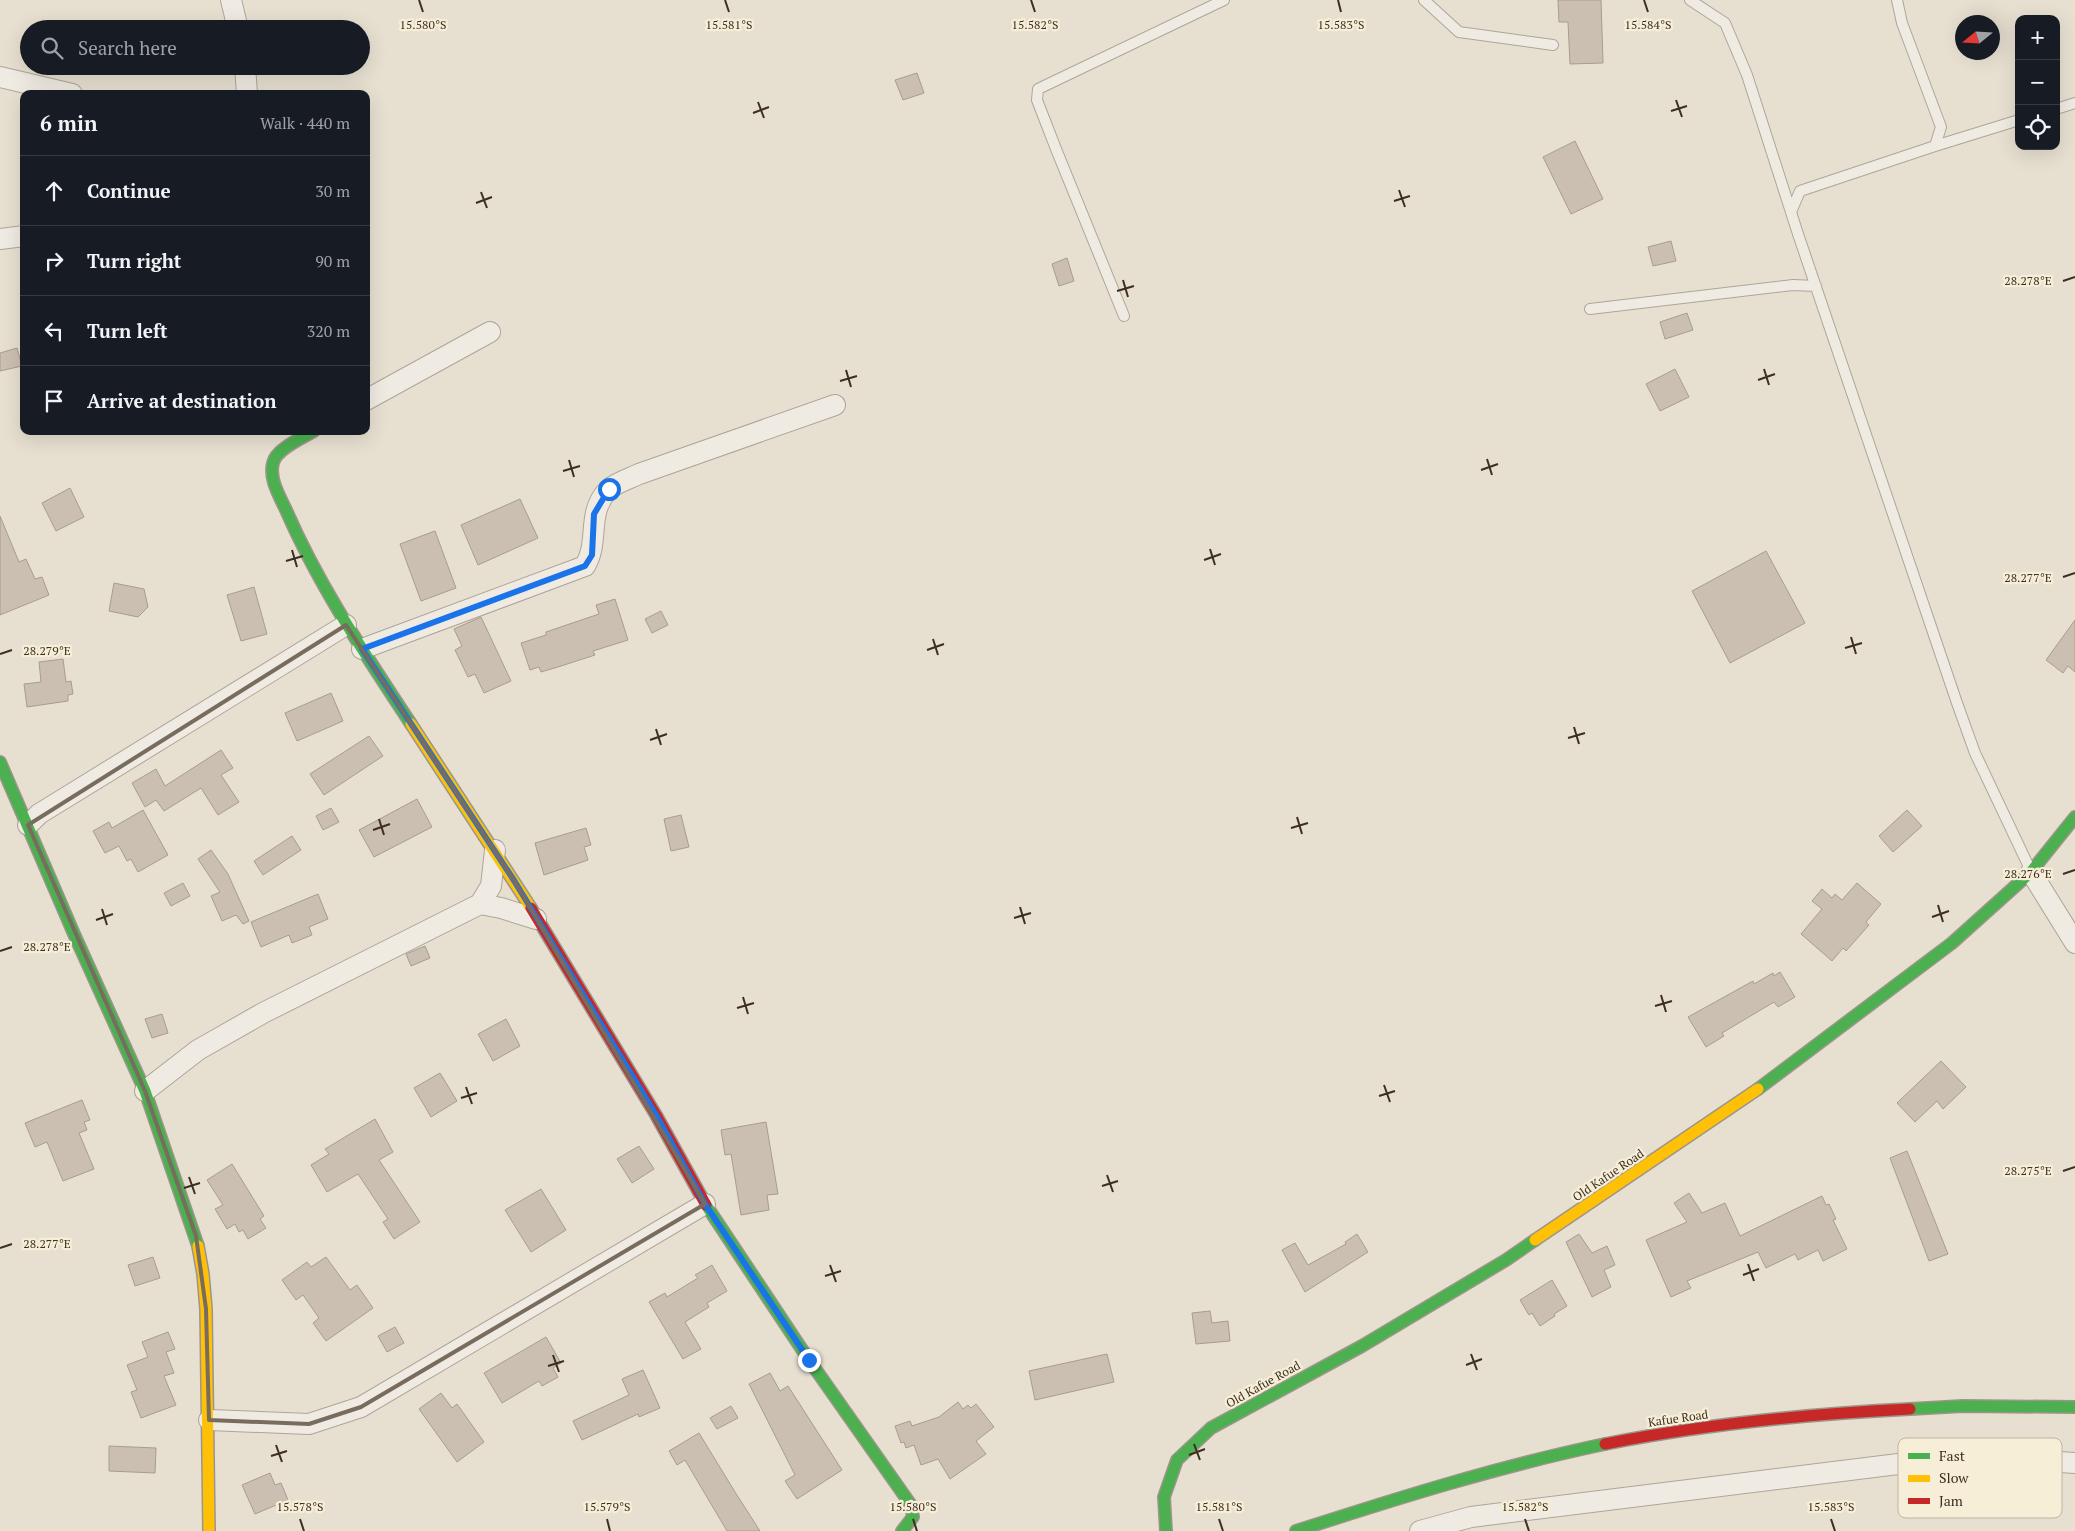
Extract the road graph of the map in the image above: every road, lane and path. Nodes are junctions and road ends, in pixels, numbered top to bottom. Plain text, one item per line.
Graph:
1 (231, 0) edge
2 (1224, 0) edge
3 (1424, 0) edge
4 (1690, 0) edge
5 (1897, 0) edge
6 (236, 20) edge
7 (1553, 45) dead end
8 (246, 75) edge
9 (0, 77) edge
10 (55, 90) edge
11 (247, 90) edge
12 (2075, 103) edge
13 (2060, 108) edge
14 (2015, 121) edge
15 (1935, 146) junction
16 (1791, 212) junction
17 (20, 236) edge
18 (0, 239) edge
19 (1816, 286) junction
20 (1590, 309) dead end
21 (1124, 316) dead end
22 (490, 332) dead end
23 (370, 398) edge
24 (835, 406) dead end
25 (307, 435) edge
26 (346, 625) junction
27 (362, 649) junction
28 (0, 762) edge
29 (2075, 817) edge
30 (28, 825) junction
31 (495, 850) junction
32 (2031, 872) junction
33 (480, 904) junction
34 (536, 919) junction
35 (2075, 943) edge
36 (145, 1091) junction
37 (705, 1204) junction
38 (2075, 1407) edge
39 (209, 1420) junction
40 (2062, 1461) edge
41 (2075, 1462) edge
42 (1898, 1464) edge
43 (209, 1531) edge
44 (902, 1531) edge
45 (1166, 1531) edge
46 (1296, 1531) edge
47 (1420, 1531) edge

1 - 6 street
2 - 21 lane
3 - 7 lane
4 - 16 lane
5 - 15 lane
8 - 11 street
9 - 10 street
12 - 13 lane
14 - 15 lane
15 - 16 lane
16 - 19 lane
17 - 18 street
19 - 20 lane
19 - 32 lane
22 - 23 street
24 - 27 street
25 - 26 main road
26 - 27 main road
26 - 30 street
27 - 31 main road
28 - 30 main road
29 - 32 main road, Old Kafue Road
30 - 36 main road
31 - 33 street
31 - 34 main road
32 - 35 street
32 - 45 main road, Old Kafue Road
33 - 34 street
33 - 36 street
34 - 37 main road
36 - 39 main road
37 - 39 street
37 - 44 main road
38 - 46 main road, Kafue Road
39 - 43 main road
40 - 41 street
42 - 47 street

